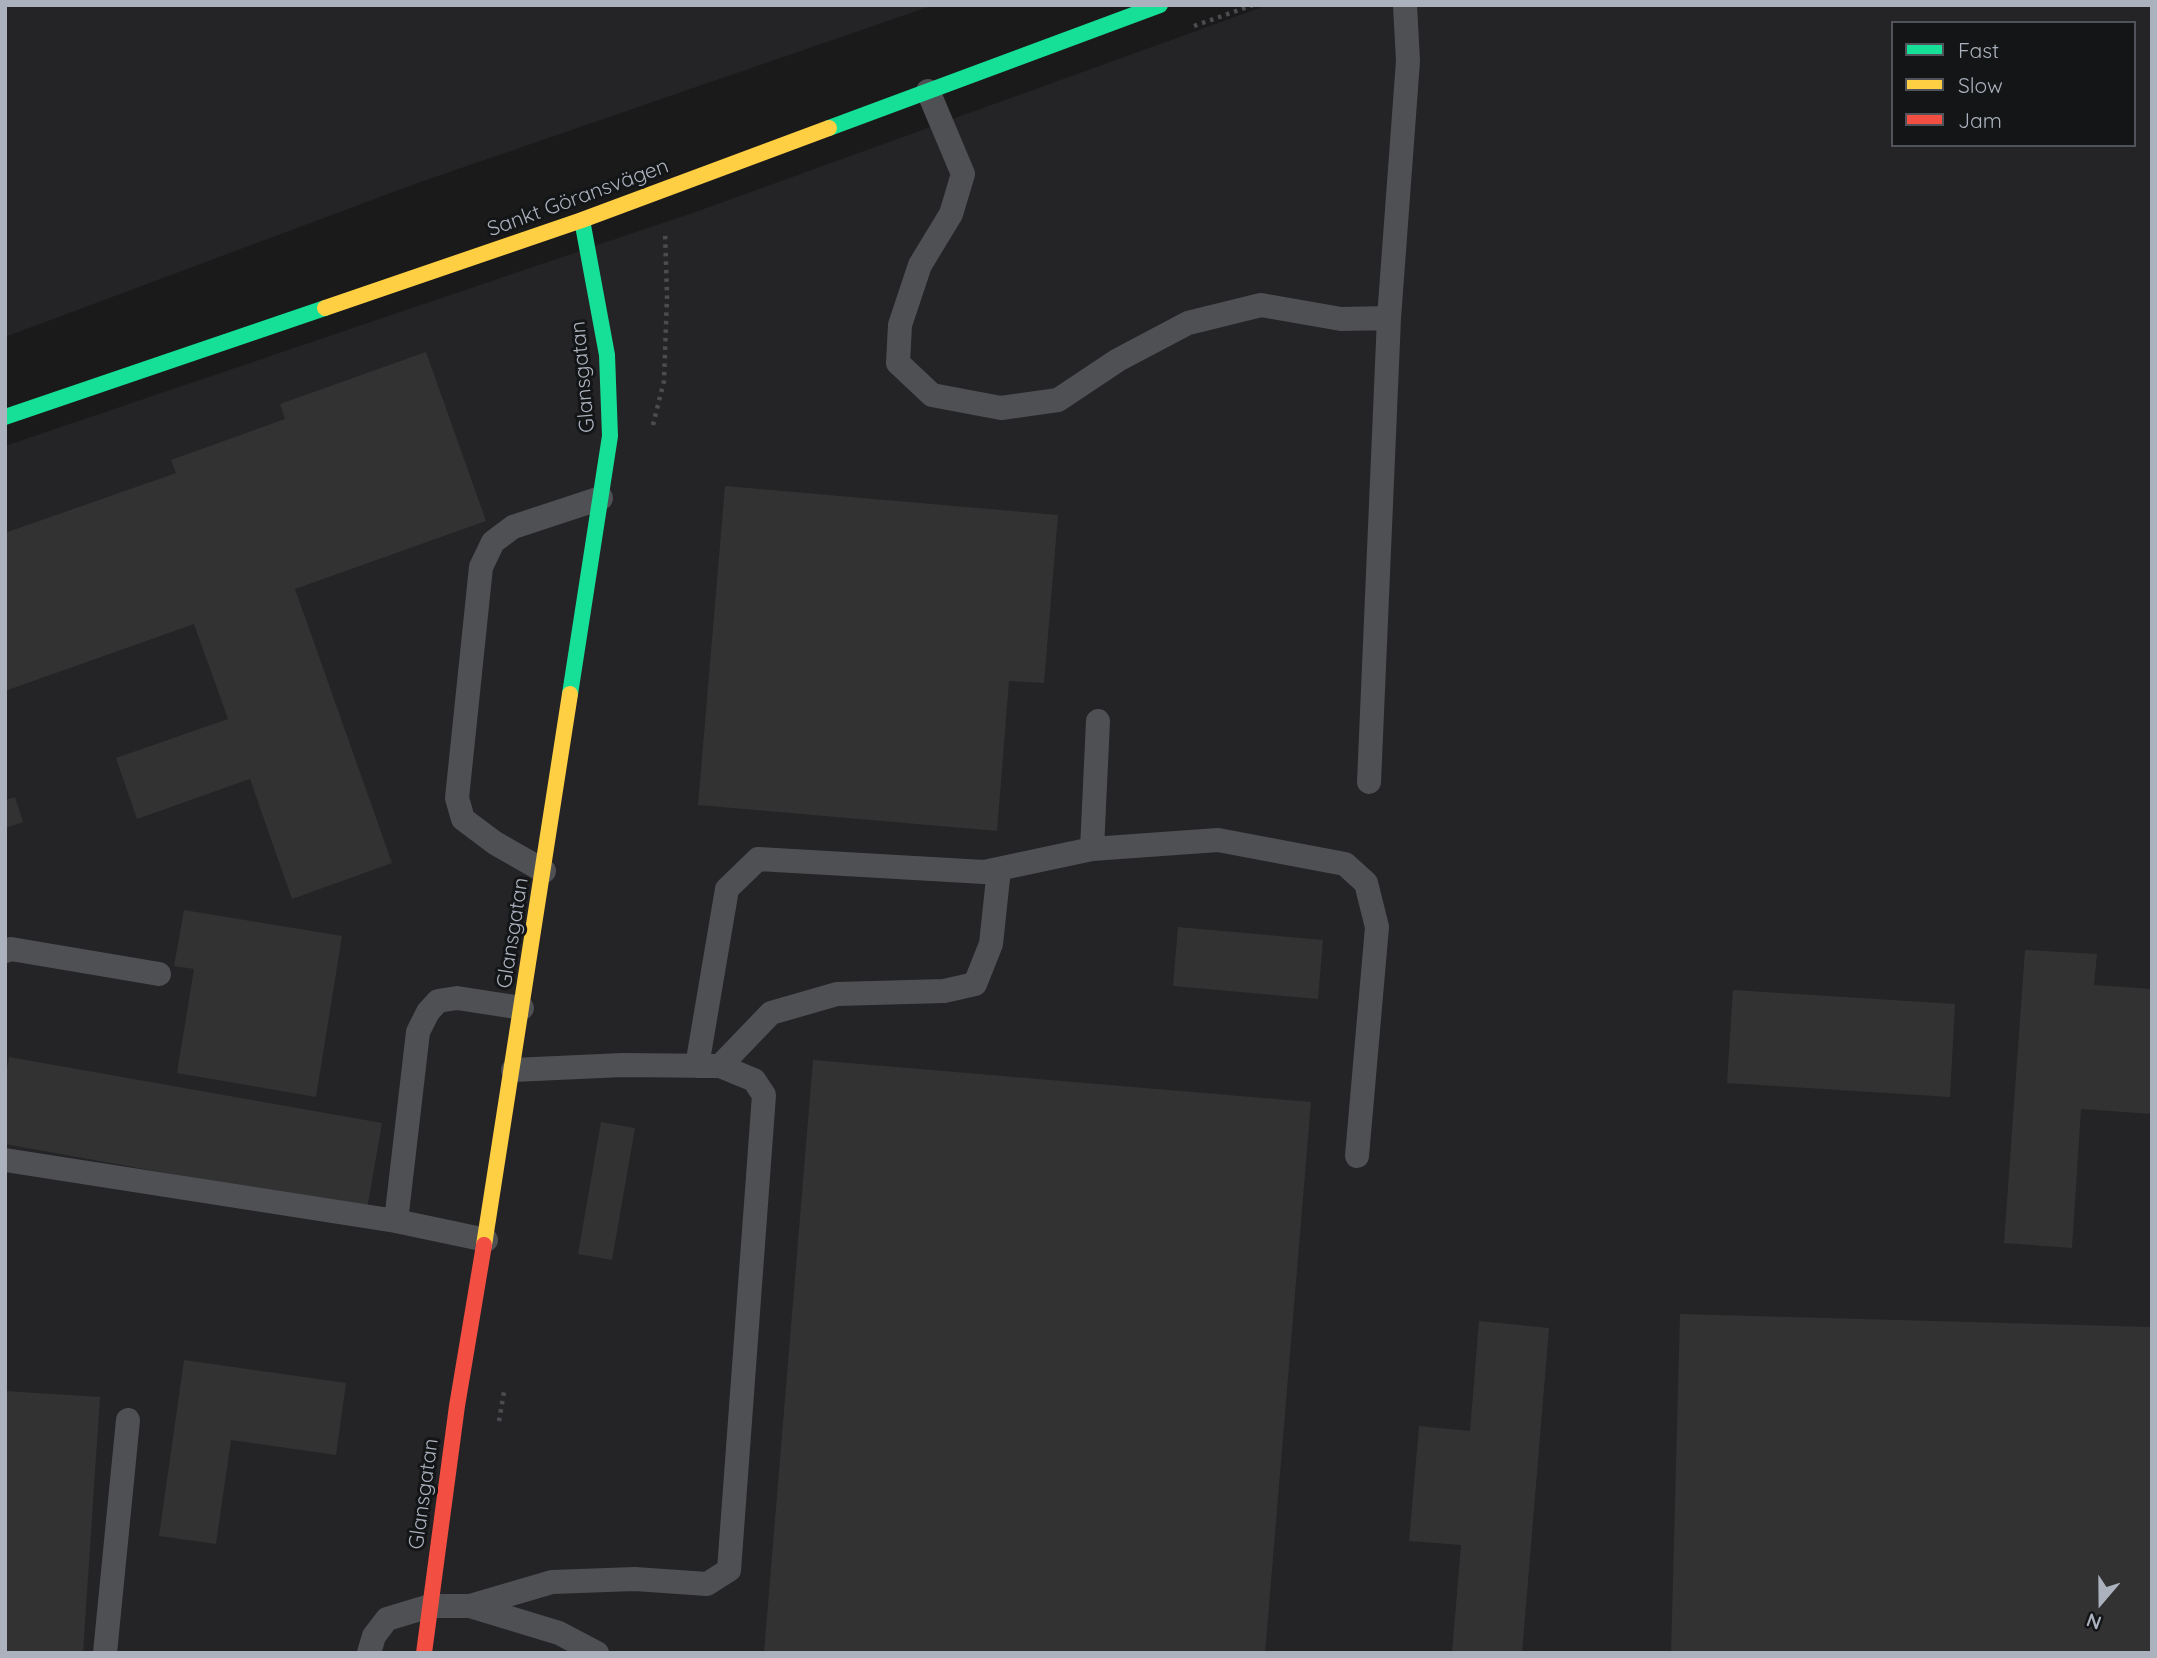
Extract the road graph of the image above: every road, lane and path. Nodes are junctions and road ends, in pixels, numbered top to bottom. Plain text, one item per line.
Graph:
1 (1160, 5) edge
2 (1405, 5) edge
3 (928, 91) junction
4 (582, 220) junction
5 (1389, 318) junction
6 (5, 417) edge
7 (601, 498) junction
8 (1098, 721) dead end
9 (1369, 782) dead end
10 (1092, 849) junction
11 (999, 869) junction
12 (544, 871) junction
13 (5, 951) edge
14 (159, 974) dead end
15 (522, 1008) junction
16 (708, 1066) junction
17 (513, 1070) junction
18 (1357, 1156) dead end
19 (5, 1160) edge
20 (396, 1221) junction
21 (486, 1240) junction
22 (128, 1420) dead end
23 (430, 1606) junction
24 (470, 1606) junction
25 (104, 1653) edge
26 (369, 1653) edge
27 (424, 1653) edge
28 (597, 1653) edge

1 - 3 street, Sankt Göransvägen
2 - 5 lane
3 - 4 street, Sankt Göransvägen
3 - 5 lane
4 - 6 street, Sankt Göransvägen
4 - 7 street, Glansgatan
5 - 9 lane
7 - 12 street, Glansgatan
7 - 12 lane
8 - 10 lane
10 - 11 lane
10 - 18 lane
11 - 16 lane
11 - 16 lane
12 - 15 street, Glansgatan
13 - 14 lane
15 - 17 street, Glansgatan
15 - 20 lane
16 - 17 lane
16 - 24 lane
17 - 21 street, Glansgatan
19 - 20 lane
20 - 21 lane
21 - 23 street, Glansgatan
22 - 25 lane
23 - 24 lane
23 - 26 lane
23 - 27 street, Glansgatan
24 - 28 lane

